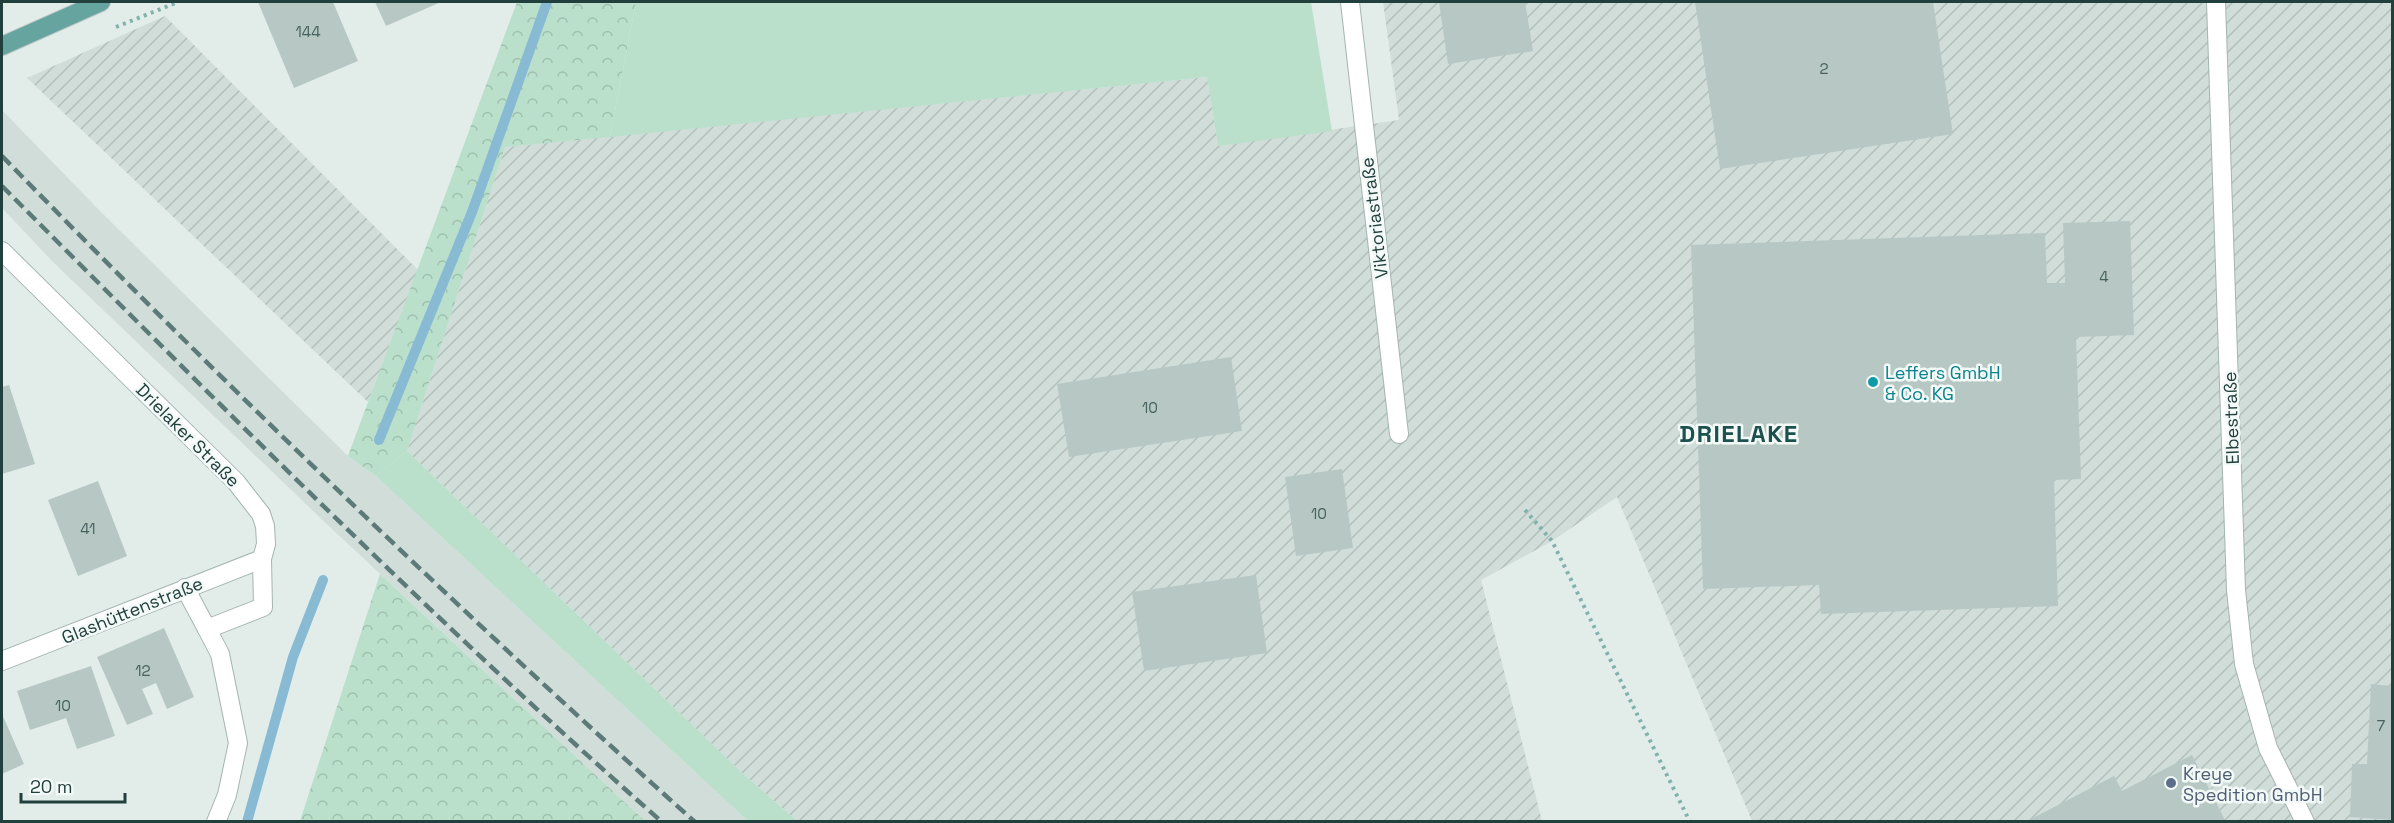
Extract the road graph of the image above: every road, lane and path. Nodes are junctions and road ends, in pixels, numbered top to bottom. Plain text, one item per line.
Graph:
1 (101, 2) edge
2 (1350, 2) edge
3 (2216, 2) edge
4 (2, 46) edge
5 (2, 251) edge
6 (1399, 434) dead end
7 (1525, 510) dead end
8 (262, 559) junction
9 (185, 588) junction
10 (207, 629) junction
11 (2, 661) edge
12 (216, 822) edge
13 (1689, 822) edge
14 (2305, 822) edge

1 - 4 main road
2 - 6 street, Viktoriastraße
3 - 14 street, Elbestraße
5 - 8 street, Drielaker Straße
7 - 13 path
8 - 9 street, Glashüttenstraße
8 - 10 street, Drielaker Straße
9 - 10 street
9 - 11 street, Glashüttenstraße
10 - 12 street

